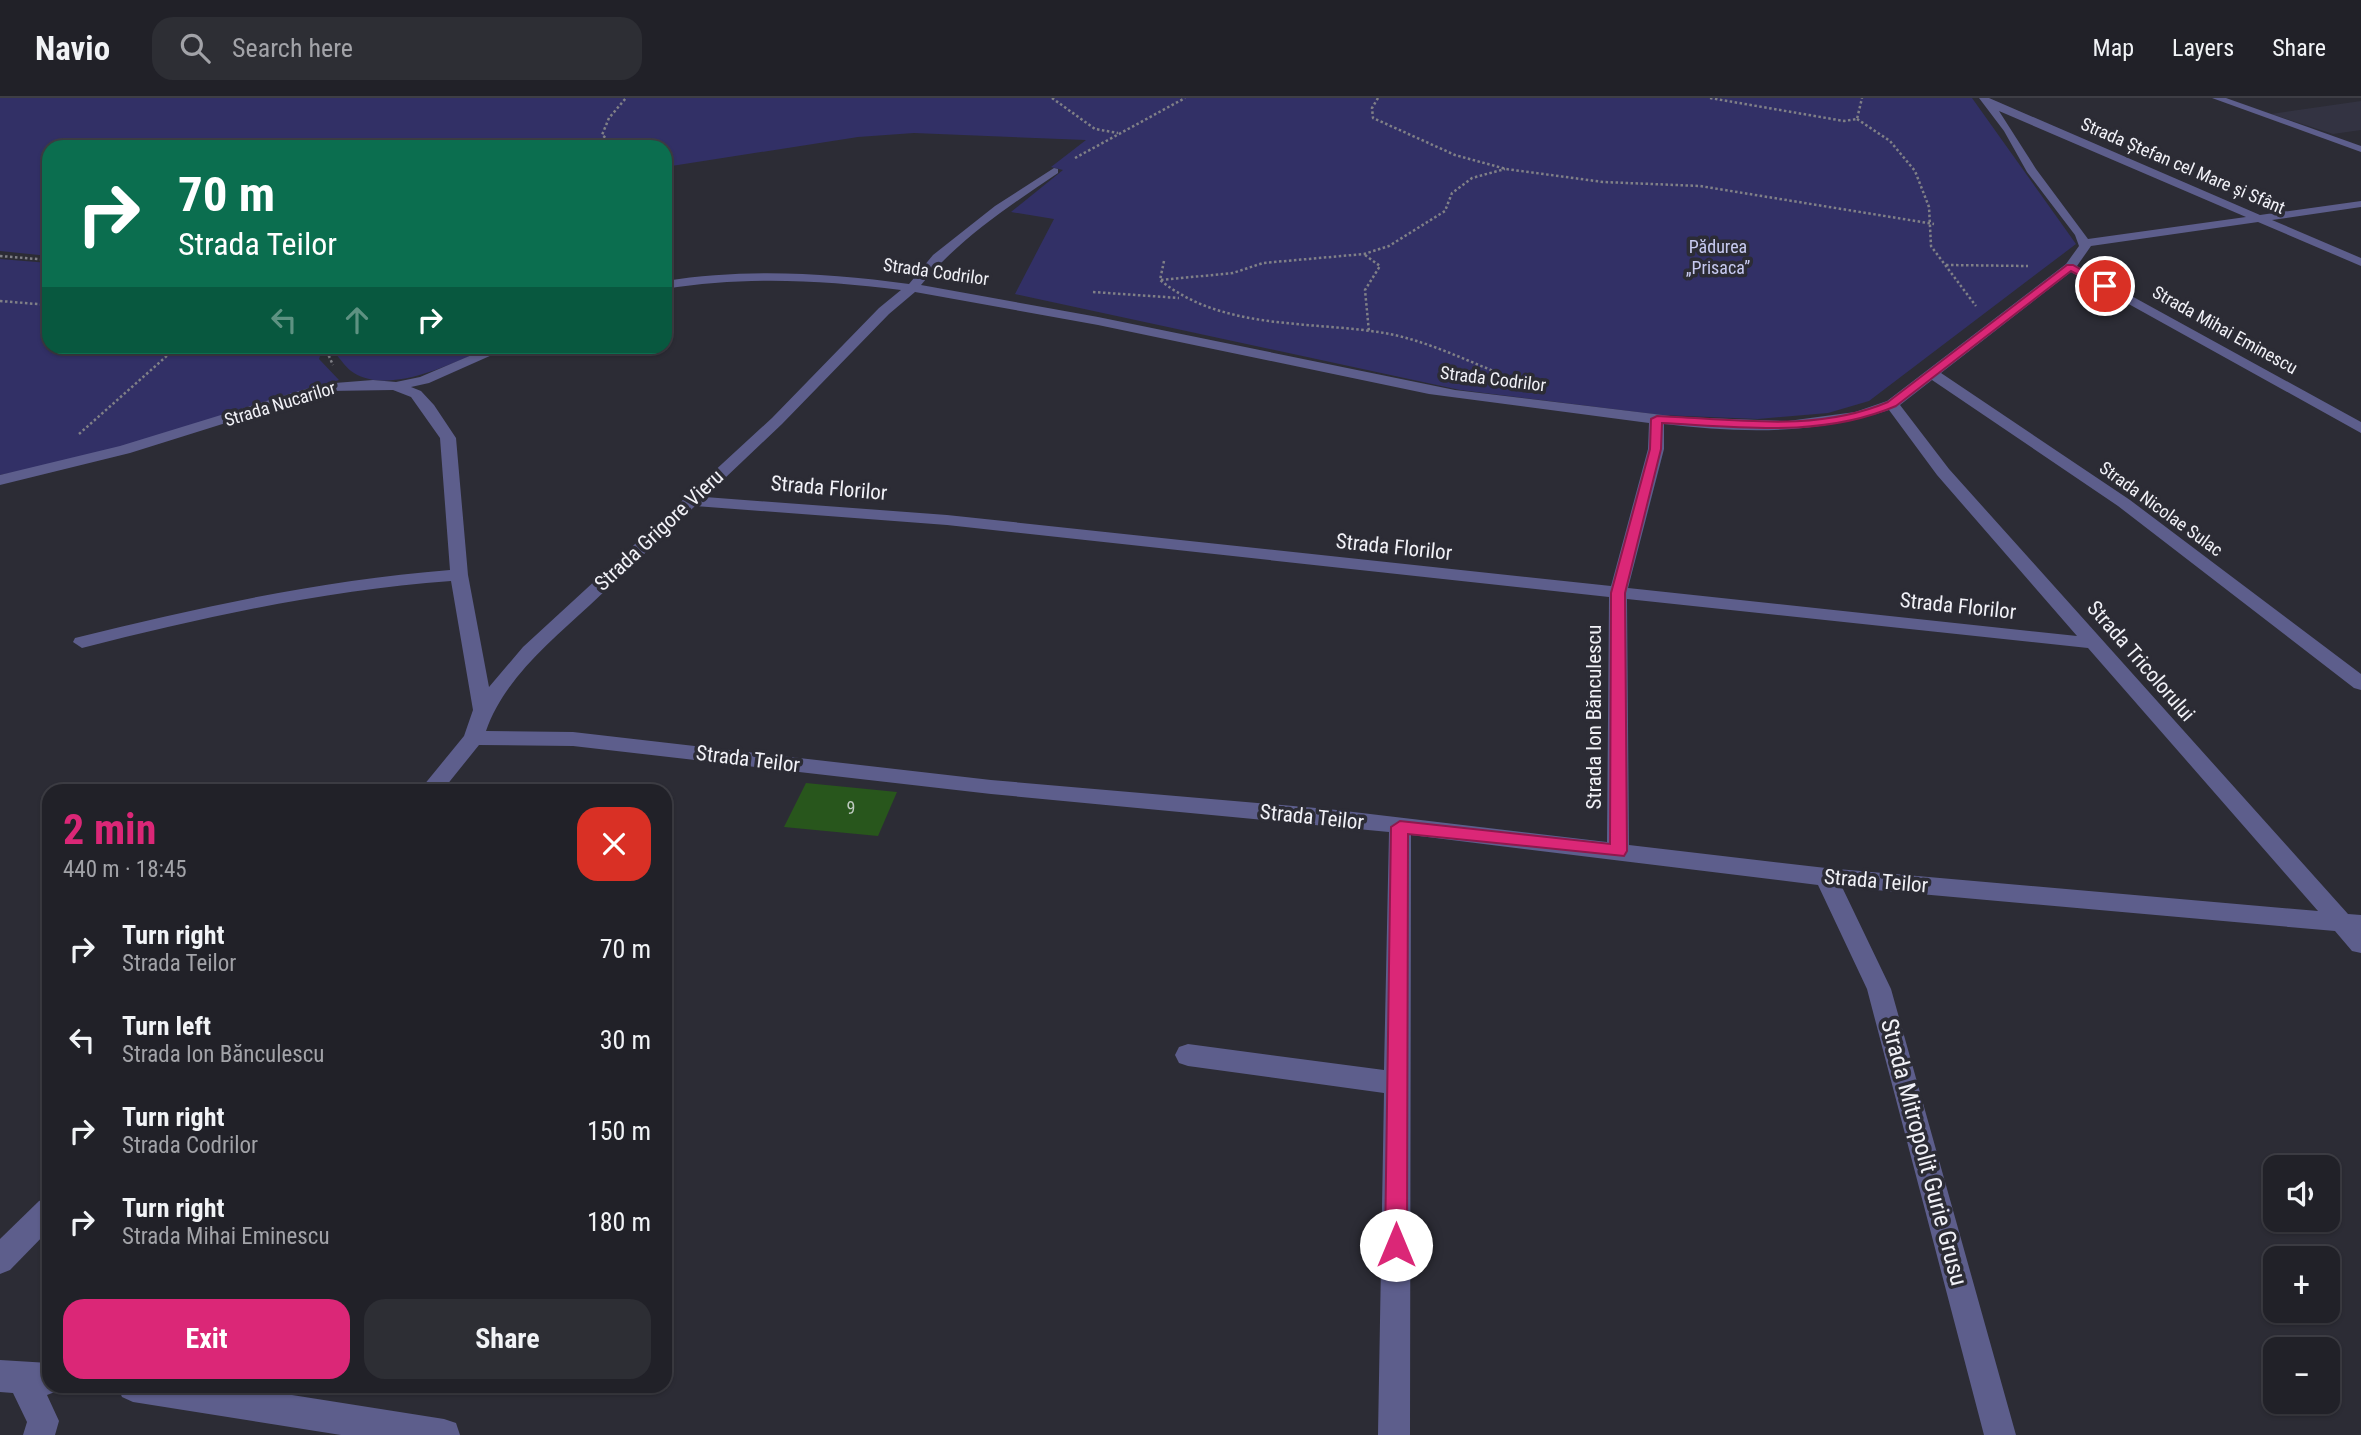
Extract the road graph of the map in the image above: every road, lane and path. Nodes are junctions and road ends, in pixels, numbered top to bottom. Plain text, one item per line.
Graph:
1 (626, 98) edge
2 (1052, 98) edge
3 (1185, 98) edge
4 (1377, 98) edge
5 (1710, 98) edge
6 (1862, 98) edge
7 (2217, 98) edge
8 (1987, 101) edge
9 (1857, 119) junction
10 (1119, 133) junction
11 (608, 140) edge
12 (2361, 149) edge
13 (1506, 169) junction
14 (1054, 171) joint
15 (2361, 204) edge
16 (2264, 219) junction
17 (1934, 224) junction
18 (2084, 243) junction
19 (1364, 254) junction
20 (0, 256) edge
21 (42, 259) edge
22 (1164, 261) dead end
23 (2361, 261) edge
24 (1945, 265) junction
25 (2070, 267) junction
26 (1160, 280) junction
27 (672, 284) edge
28 (912, 288) junction
29 (1083, 290) dead end
30 (1180, 298) junction
31 (0, 301) edge
32 (42, 304) edge
33 (1992, 327) junction
34 (1369, 332) junction
35 (169, 354) edge
36 (487, 354) edge
37 (1932, 373) junction
38 (1502, 375) dead end
39 (394, 386) junction
40 (1892, 404) junction
41 (1657, 419) junction
42 (2361, 428) edge
43 (77, 436) dead end
44 (0, 480) edge
45 (690, 501) junction
46 (459, 575) junction
47 (1618, 593) junction
48 (82, 642) dead end
49 (2092, 643) junction
50 (2361, 684) edge
51 (483, 710) junction
52 (472, 738) junction
53 (436, 784) edge
54 (1400, 827) junction
55 (1618, 851) junction
56 (1826, 877) junction
57 (2352, 924) edge
58 (2361, 944) edge
59 (1188, 1055) dead end
60 (1398, 1083) junction
61 (42, 1217) edge
62 (0, 1260) edge
63 (24, 1378) edge
64 (177, 1393) edge
65 (39, 1435) edge
66 (444, 1435) edge
67 (1394, 1435) edge
68 (2000, 1435) edge

1 - 11 path
2 - 10 path
3 - 10 path
4 - 13 path
5 - 9 path
6 - 9 path
7 - 12 street
8 - 16 street, Strada Ștefan cel Mare și Sfânt
8 - 18 street
9 - 17 path
10 - 14 path
13 - 17 path
13 - 19 path
14 - 28 street, Strada Grigore Vieru
15 - 16 street
16 - 18 street
16 - 23 street, Strada Ștefan cel Mare și Sfânt
17 - 24 path
18 - 25 street, Strada Codrilor
19 - 26 path
19 - 34 path
20 - 21 path
22 - 26 path
24 - 25 path
24 - 33 path
25 - 33 street, Strada Codrilor
25 - 42 street, Strada Mihai Eminescu
26 - 30 path
27 - 28 street, Strada Codrilor
28 - 41 street, Strada Codrilor
28 - 45 street, Strada Grigore Vieru
29 - 30 path
30 - 34 path
31 - 32 path
33 - 37 street, Strada Codrilor
34 - 38 path
35 - 43 path
36 - 39 street
37 - 40 street, Strada Codrilor
37 - 50 street, Strada Nicolae Sulac
39 - 44 street, Strada Nucarilor
39 - 46 street, Strada Nucarilor
40 - 41 street, Strada Codrilor
40 - 49 street, Strada Tricolorului
41 - 47 street, Strada Ion Bănculescu
45 - 47 street, Strada Florilor
45 - 51 street, Strada Grigore Vieru
46 - 48 street
46 - 51 street, Strada Nucarilor
47 - 49 street, Strada Florilor
47 - 55 street, Strada Ion Bănculescu
49 - 57 street, Strada Tricolorului
51 - 52 street, Strada Grigore Vieru
52 - 53 street, Strada Grigore Vieru
52 - 54 street, Strada Teilor
54 - 55 street, Strada Teilor
54 - 60 street
55 - 56 street, Strada Teilor
56 - 57 street, Strada Teilor
56 - 68 street, Strada Mitropolit Gurie Grusu
57 - 58 street, Strada Tricolorului
59 - 60 street
60 - 67 street
61 - 62 street
63 - 65 street
64 - 66 street

